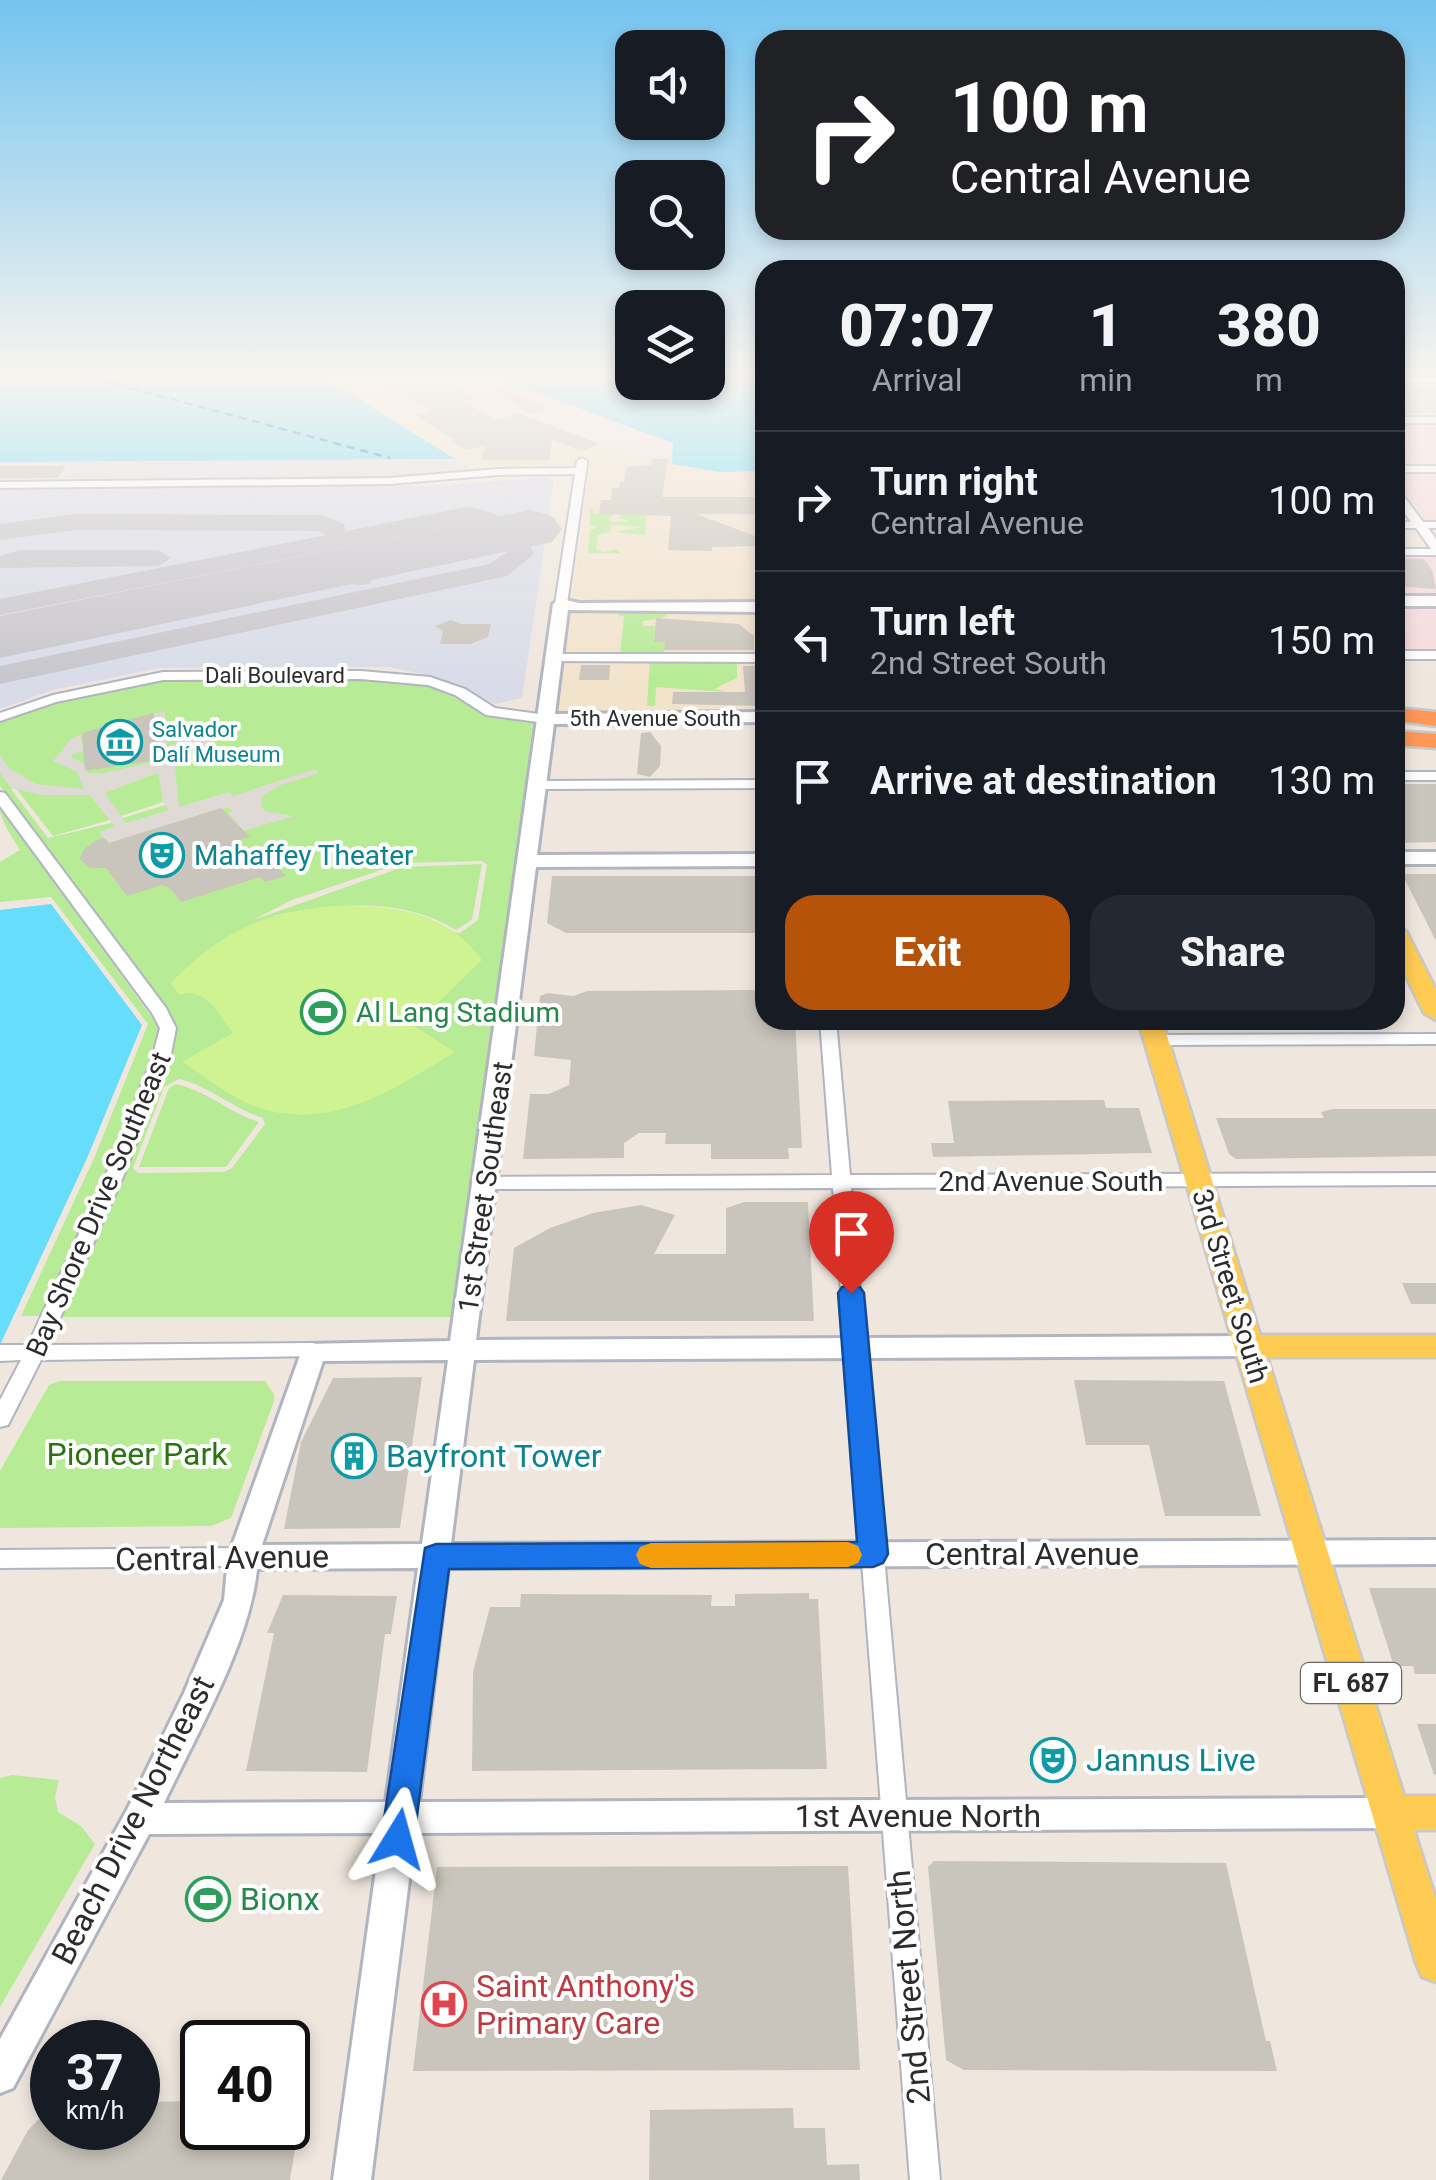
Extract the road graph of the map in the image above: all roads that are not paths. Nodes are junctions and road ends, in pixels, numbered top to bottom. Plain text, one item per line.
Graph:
1 (418, 479) edge
2 (579, 479) edge
3 (0, 484) edge
4 (1405, 505) edge
5 (1405, 525) edge
6 (1420, 525) junction
7 (1436, 525) edge
8 (1436, 550) edge
9 (1405, 552) edge
10 (1405, 601) edge
11 (1436, 601) edge
12 (560, 604) junction
13 (755, 604) edge
14 (1405, 655) edge
15 (1436, 655) edge
16 (551, 658) junction
17 (755, 658) edge
18 (1405, 716) edge
19 (1436, 717) edge
20 (0, 718) edge
21 (546, 718) junction
22 (755, 718) edge
23 (1405, 739) edge
24 (1436, 741) edge
25 (1405, 776) edge
26 (1436, 776) edge
27 (755, 784) edge
28 (539, 785) junction
29 (0, 796) edge
30 (1405, 858) edge
31 (1436, 858) edge
32 (529, 860) junction
33 (755, 860) edge
34 (1405, 955) edge
35 (1436, 1013) edge
36 (829, 1030) edge
37 (1153, 1030) edge
38 (1436, 1039) edge
39 (1436, 1179) edge
40 (1198, 1180) junction
41 (842, 1182) junction
42 (486, 1183) junction
43 (1249, 1346) junction
44 (1436, 1346) edge
45 (856, 1348) junction
46 (463, 1349) junction
47 (313, 1351) junction
48 (2, 1353) edge
49 (34, 1354) junction
50 (0, 1419) edge
51 (0, 1551) edge
52 (1311, 1552) junction
53 (1436, 1552) edge
54 (873, 1554) junction
55 (436, 1556) junction
56 (242, 1557) junction
57 (28, 1559) junction
58 (0, 1563) edge
59 (1390, 1813) junction
60 (1436, 1813) edge
61 (895, 1816) junction
62 (400, 1818) junction
63 (140, 1820) junction
64 (1436, 1963) edge
65 (0, 2075) edge
66 (352, 2180) edge
67 (926, 2180) edge

1 - 3 street, 1st Street Southeast
2 - 12 street, 1st Street Southeast
4 - 6 street
5 - 6 street
6 - 7 street
6 - 8 street
8 - 9 street
10 - 11 street
12 - 13 street
12 - 16 street, 1st Street Southeast
14 - 15 street
16 - 17 street
16 - 21 street, 1st Street Southeast
18 - 19 highway
20 - 21 street, Dali Boulevard
21 - 22 street, 5th Avenue South
21 - 28 street, 1st Street Southeast
23 - 24 highway
25 - 26 street
27 - 28 street
28 - 32 street, 1st Street Southeast
29 - 49 street, Bay Shore Drive Southeast
30 - 31 street
32 - 33 street
32 - 42 street, 1st Street Southeast
34 - 35 main road
36 - 41 street, 2nd Street North
37 - 38 street
37 - 40 main road, 3rd Street South / FL 687
39 - 40 street, 2nd Avenue South
40 - 41 street, 2nd Avenue South
40 - 43 main road, 3rd Street South / FL 687
41 - 42 street, 2nd Avenue South
41 - 45 street, 2nd Street North
42 - 46 street, 1st Street Southeast
43 - 44 main road
43 - 45 street
43 - 52 main road, 3rd Street South / FL 687
45 - 46 street
45 - 54 street, 2nd Street North
46 - 47 street
46 - 55 street, 1st Street Southeast
47 - 49 street
47 - 56 street, Beach Drive Northeast
48 - 49 street
49 - 50 street, Bay Shore Drive Southeast
51 - 57 street, Central Avenue
52 - 53 street, Central Avenue
52 - 54 street, Central Avenue
52 - 59 main road, FL 687
54 - 55 street, Central Avenue
54 - 61 street, 2nd Street North
55 - 56 street, Central Avenue
55 - 62 street, 1st Street Southeast
56 - 57 street, Central Avenue
56 - 63 street, Beach Drive Northeast
57 - 58 street, Central Avenue
59 - 60 main road, 1st Avenue North
59 - 61 street, 1st Avenue North
59 - 64 main road, FL 687
61 - 62 street, 1st Avenue North
61 - 67 street, 2nd Street North
62 - 63 street, 1st Avenue North
62 - 66 street, 1st Street Southeast
63 - 65 street, Beach Drive Northeast

